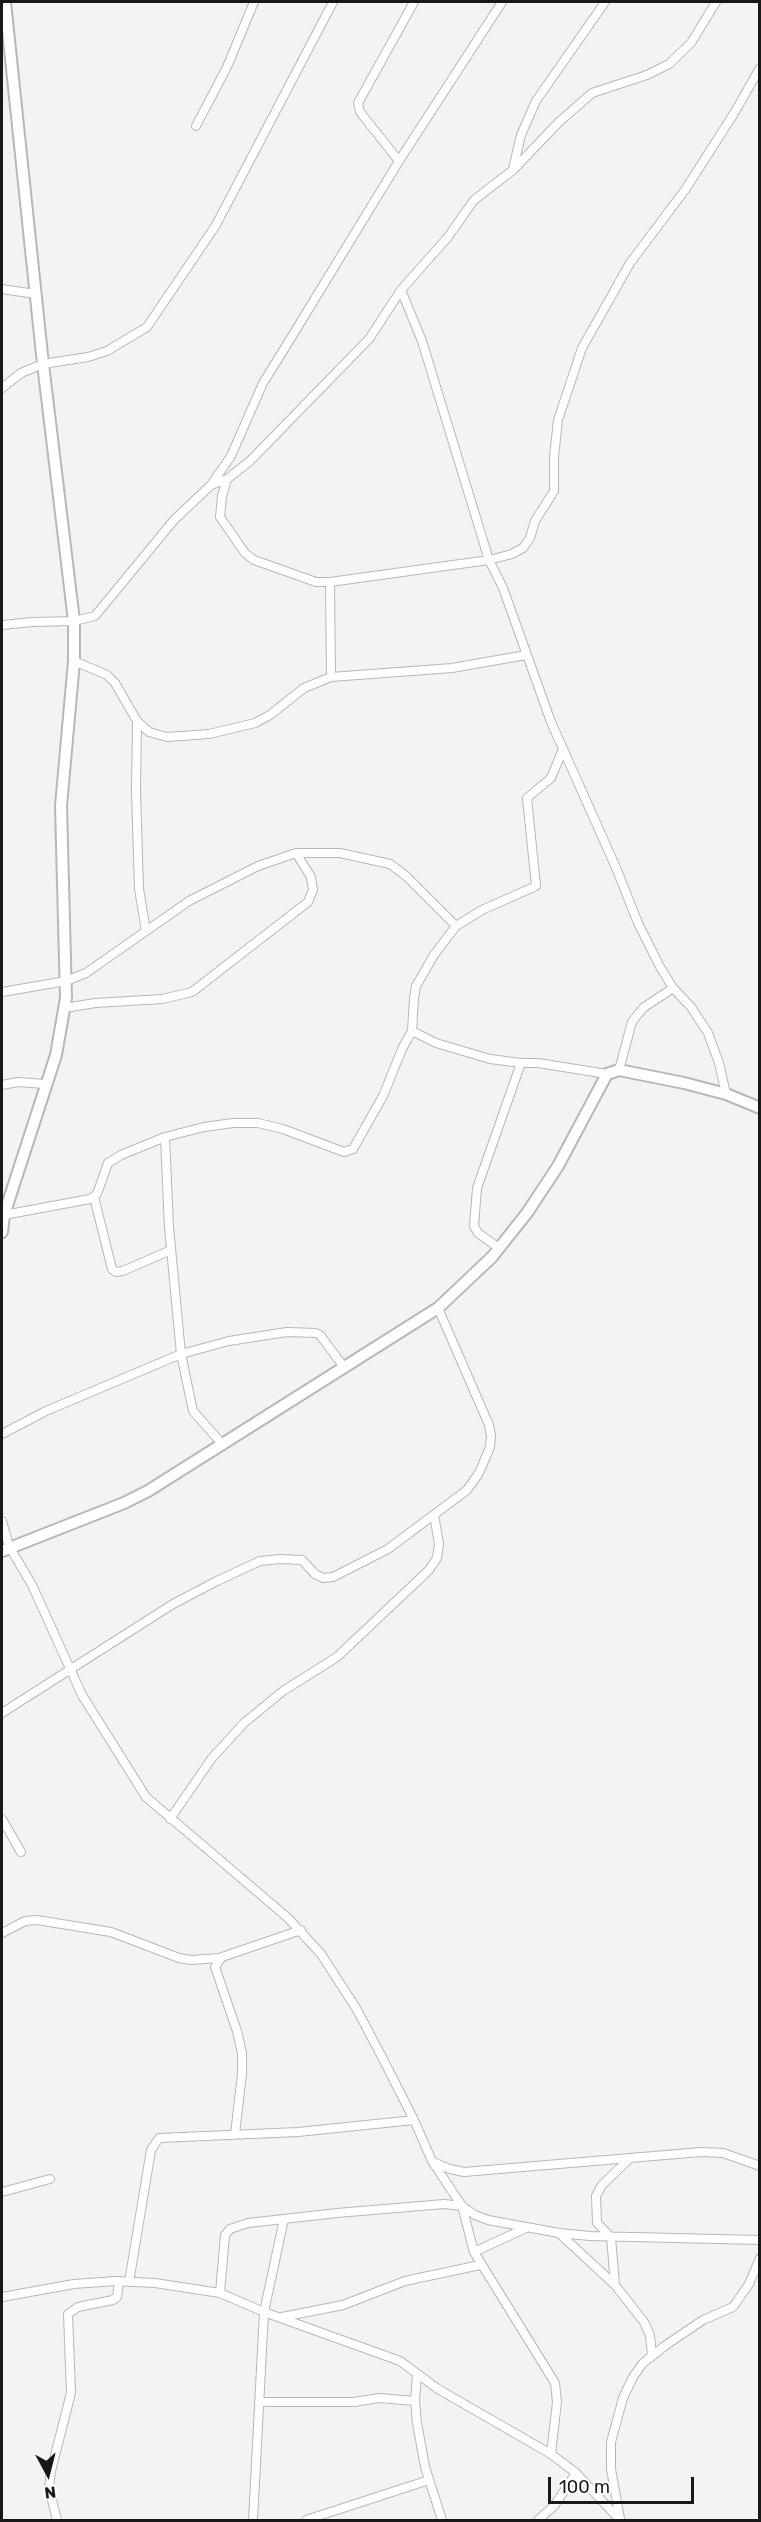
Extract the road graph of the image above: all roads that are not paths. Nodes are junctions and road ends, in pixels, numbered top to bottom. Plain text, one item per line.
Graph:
1 (5, 2) edge
2 (254, 2) edge
3 (333, 2) edge
4 (414, 2) edge
5 (502, 2) edge
6 (604, 2) edge
7 (716, 2) edge
8 (759, 68) edge
9 (196, 126) dead end
10 (399, 161) junction
11 (513, 170) junction
12 (2, 290) edge
13 (401, 290) junction
14 (36, 294) junction
15 (43, 364) junction
16 (2, 388) edge
17 (228, 479) junction
18 (211, 485) junction
19 (489, 560) junction
20 (330, 582) junction
21 (74, 621) junction
22 (2, 625) edge
23 (526, 655) junction
24 (74, 661) junction
25 (331, 677) junction
26 (137, 721) junction
27 (563, 749) junction
28 (296, 853) junction
29 (456, 926) junction
30 (146, 932) junction
31 (66, 981) junction
32 (673, 988) junction
33 (2, 992) edge
34 (65, 1008) junction
35 (412, 1031) junction
36 (521, 1063) junction
37 (619, 1070) junction
38 (607, 1074) junction
39 (45, 1084) junction
40 (2, 1085) edge
41 (726, 1094) junction
42 (759, 1108) edge
43 (165, 1137) junction
44 (94, 1197) junction
45 (4, 1215) junction
46 (2, 1232) edge
47 (499, 1248) junction
48 (171, 1250) junction
49 (438, 1308) junction
50 (181, 1354) junction
51 (344, 1367) junction
52 (2, 1434) edge
53 (223, 1445) junction
54 (434, 1515) junction
55 (2, 1521) edge
56 (5, 1548) edge
57 (69, 1670) junction
58 (2, 1713) edge
59 (2, 1819) edge
60 (170, 1819) junction
61 (21, 1852) dead end
62 (301, 1930) junction
63 (2, 1933) edge
64 (220, 1958) junction
65 (414, 2120) junction
66 (235, 2134) junction
67 (629, 2159) junction
68 (432, 2161) junction
69 (759, 2166) edge
70 (50, 2179) dead end
71 (2, 2192) edge
72 (462, 2206) junction
73 (284, 2219) junction
74 (527, 2228) junction
75 (559, 2233) junction
76 (611, 2237) junction
77 (759, 2240) edge
78 (474, 2252) junction
79 (759, 2258) edge
80 (480, 2265) junction
81 (119, 2281) junction
82 (129, 2282) junction
83 (615, 2285) junction
84 (220, 2293) junction
85 (2, 2296) edge
86 (264, 2312) junction
87 (281, 2317) junction
88 (652, 2356) junction
89 (417, 2374) junction
90 (415, 2401) junction
91 (260, 2402) junction
92 (551, 2454) junction
93 (576, 2473) junction
94 (429, 2480) junction
95 (57, 2520) edge
96 (253, 2520) edge
97 (306, 2520) edge
98 (442, 2520) edge
99 (538, 2520) edge
100 (620, 2520) edge

1 - 14 street
2 - 9 street
3 - 15 street
4 - 10 street
5 - 10 street
6 - 11 street
7 - 11 street
8 - 19 street
10 - 18 street
11 - 13 street
12 - 14 street
13 - 17 street
13 - 19 street
14 - 15 street
15 - 16 street
15 - 21 street
17 - 18 street
17 - 20 street
18 - 21 street
19 - 20 street
19 - 23 street
20 - 25 street
21 - 22 street
21 - 24 street
23 - 25 street
23 - 27 street
24 - 26 street
24 - 31 street
25 - 26 street
26 - 30 street
27 - 29 street
27 - 32 street
28 - 29 street
28 - 30 street
28 - 34 street
29 - 35 street
30 - 31 street
31 - 33 street
31 - 34 street
32 - 37 street
32 - 41 street
34 - 39 street
35 - 36 street
35 - 43 street
36 - 38 street
36 - 47 street
37 - 38 street
37 - 41 street
38 - 47 street
39 - 40 street
39 - 45 street
41 - 42 street
43 - 44 street
43 - 48 street
44 - 45 street
44 - 48 street
45 - 46 street
47 - 49 street
48 - 50 street
49 - 51 street
49 - 54 street
50 - 51 street
50 - 52 street
50 - 53 street
51 - 53 street
53 - 56 street
54 - 57 street
54 - 60 street
55 - 56 street
56 - 57 street
57 - 58 street
57 - 60 street
59 - 61 street
60 - 62 street
62 - 64 street
62 - 65 street
63 - 64 street
64 - 66 street
65 - 66 street
65 - 68 street
66 - 82 street
67 - 68 street
67 - 69 street
67 - 76 street
68 - 72 street
70 - 71 street
72 - 73 street
72 - 74 street
72 - 78 street
73 - 84 street
73 - 86 street
74 - 75 street
74 - 78 street
75 - 76 street
75 - 83 street
76 - 77 street
76 - 83 street
78 - 80 street
79 - 88 street
80 - 87 street
80 - 92 street
81 - 82 street
81 - 85 street
81 - 95 street
82 - 84 street
83 - 88 street
84 - 86 street
86 - 87 street
86 - 91 street
87 - 89 street
88 - 100 street
89 - 90 street
89 - 92 street
90 - 91 street
90 - 94 street
91 - 96 street
92 - 93 street
93 - 99 street
93 - 100 street
94 - 97 street
94 - 98 street

